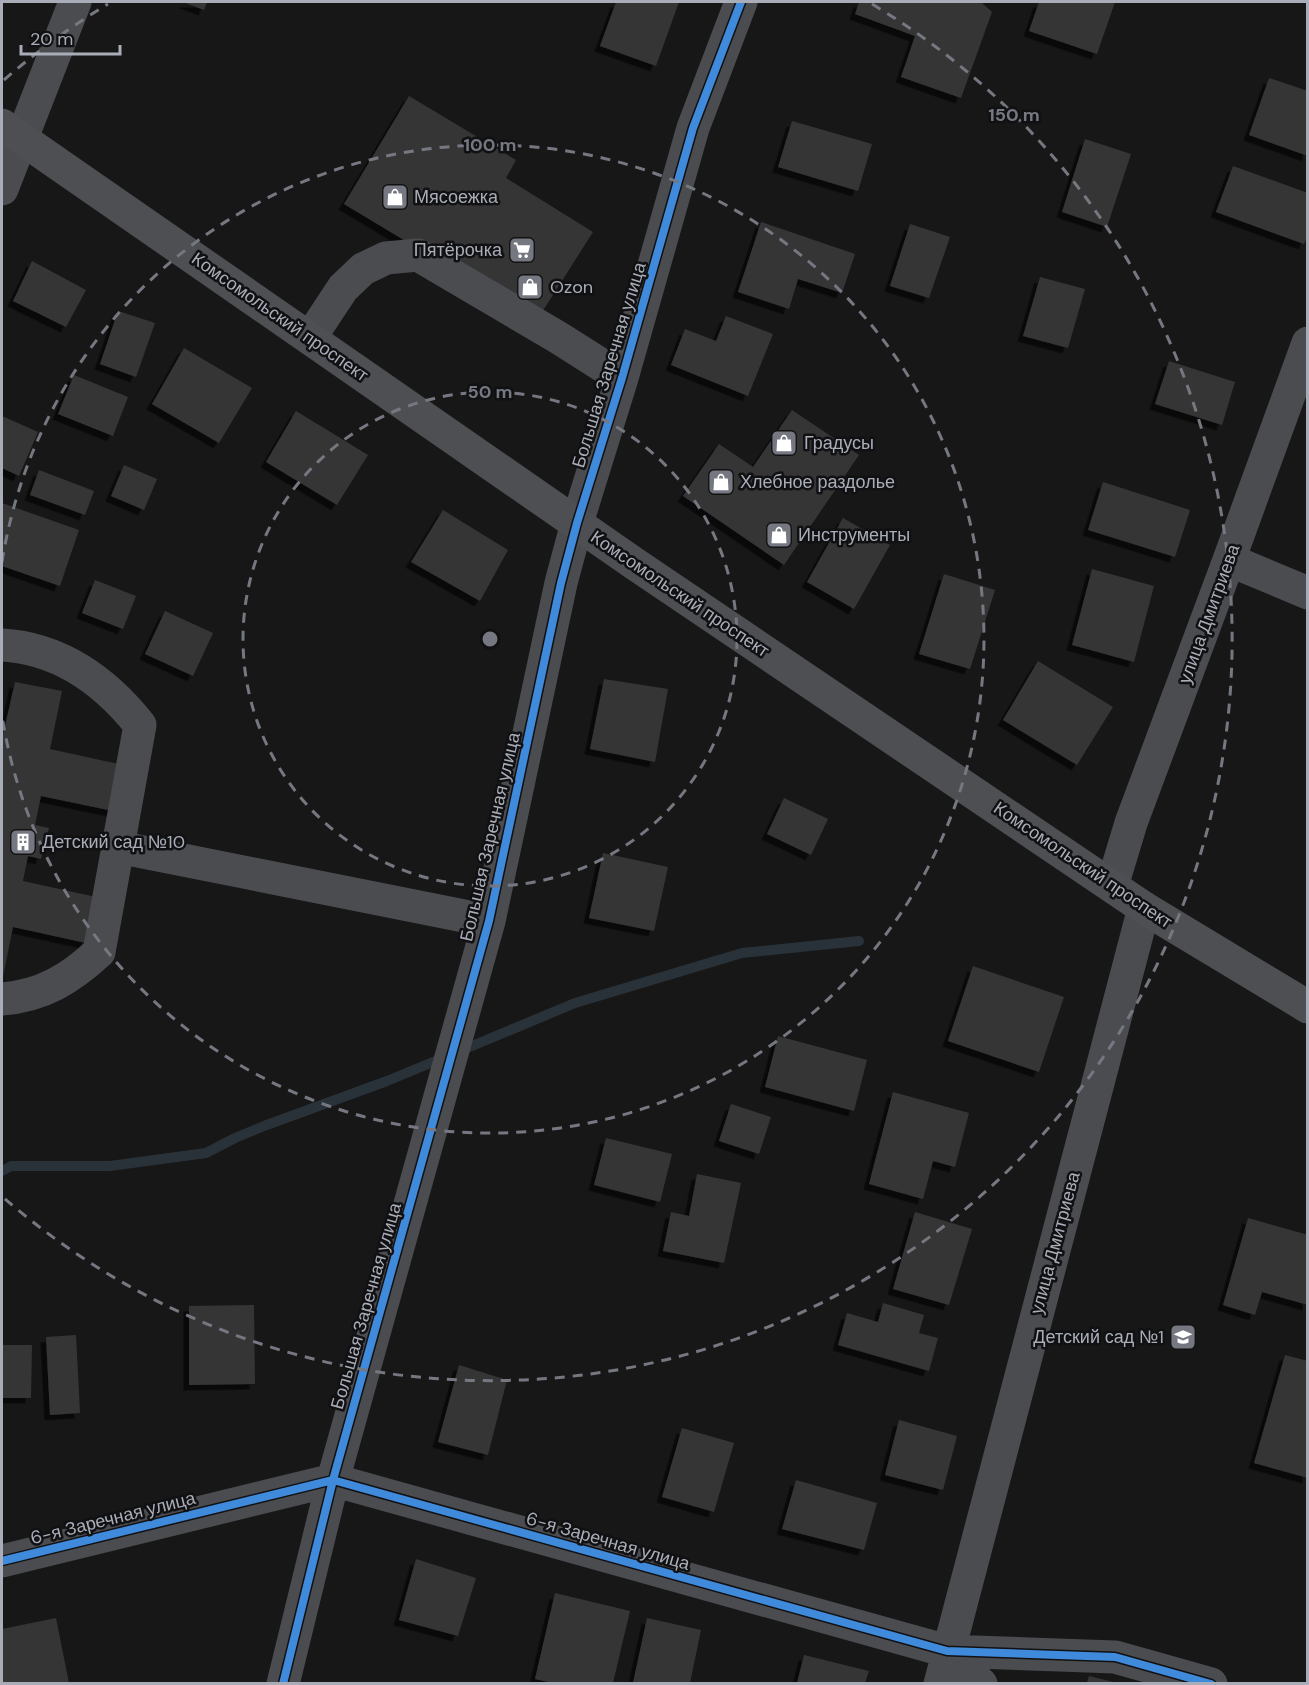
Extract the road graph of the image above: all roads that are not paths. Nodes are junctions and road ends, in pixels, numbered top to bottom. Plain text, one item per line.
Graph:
1 (75, 2) edge
2 (741, 2) edge
3 (12, 132) edge
4 (2, 189) edge
5 (310, 338) junction
6 (1308, 343) edge
7 (622, 378) junction
8 (577, 523) junction
9 (1229, 560) junction
10 (1308, 592) edge
11 (2, 645) edge
12 (118, 847) junction
13 (1112, 886) junction
14 (1144, 908) junction
15 (489, 921) junction
16 (2, 999) edge
17 (1308, 1007) edge
18 (333, 1480) junction
19 (2, 1561) edge
20 (947, 1651) junction
21 (283, 1683) edge
22 (940, 1683) edge
23 (981, 1683) edge
24 (1210, 1683) edge

1 - 3 street
2 - 7 street, Большая Заречная улица
3 - 4 street
3 - 5 main road, Комсомольский проспект
5 - 7 street
5 - 8 main road, Комсомольский проспект
6 - 9 street, улица Дмитриева
7 - 8 street, Большая Заречная улица
8 - 13 main road, Комсомольский проспект
8 - 15 street, Большая Заречная улица
9 - 10 street
9 - 13 street, улица Дмитриева
11 - 12 street
12 - 15 street
12 - 16 street
13 - 14 main road, Комсомольский проспект
14 - 17 main road, Комсомольский проспект
14 - 20 street, улица Дмитриева
15 - 18 street, Большая Заречная улица
18 - 19 street, 6-я Заречная улица
18 - 20 street, 6-я Заречная улица
18 - 21 street, Большая Заречная улица
20 - 22 street, улица Дмитриева
20 - 23 street
20 - 24 street, 6-я Заречная улица

